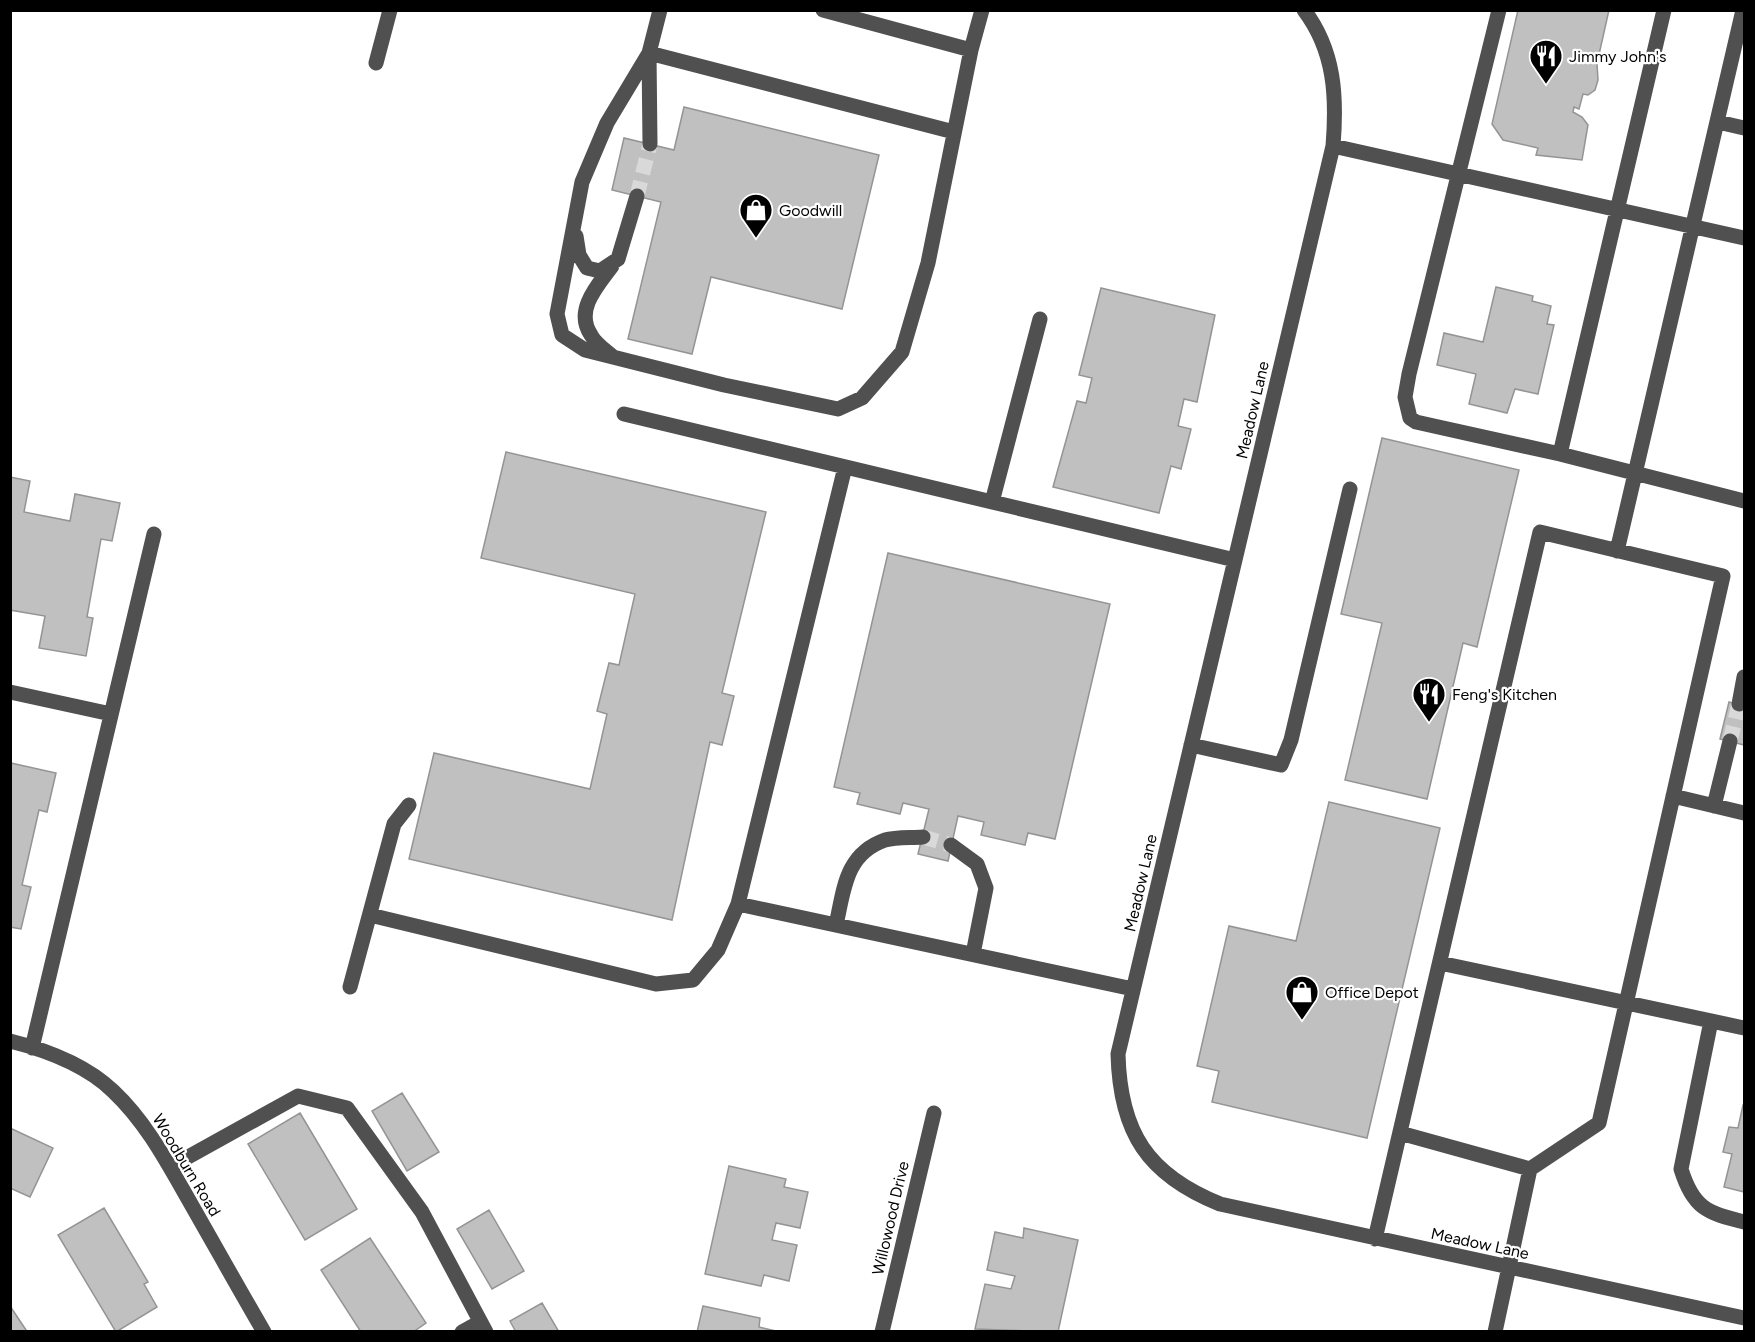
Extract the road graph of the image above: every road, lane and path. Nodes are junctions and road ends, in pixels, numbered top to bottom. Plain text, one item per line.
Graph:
1 (390, 10) edge
2 (660, 10) edge
3 (823, 10) edge
4 (982, 10) edge
5 (1304, 10) edge
6 (1499, 10) edge
7 (1664, 10) edge
8 (1743, 10) edge
9 (971, 50) junction
10 (649, 53) junction
11 (376, 63) dead end
12 (1718, 122) junction
13 (1744, 128) edge
14 (954, 132) junction
15 (650, 144) tunnel mouth
16 (1333, 146) junction
17 (1457, 173) junction
18 (637, 196) tunnel mouth
19 (1618, 208) junction
20 (1694, 225) junction
21 (574, 226) junction
22 (1744, 238) edge
23 (618, 259) junction
24 (1040, 319) dead end
25 (613, 357) junction
26 (624, 414) dead end
27 (1560, 454) junction
28 (845, 467) junction
29 (1636, 473) junction
30 (1350, 489) dead end
31 (1744, 501) edge
32 (992, 502) junction
33 (154, 534) dead end
34 (1617, 551) junction
35 (1235, 560) junction
36 (1744, 677) edge
37 (10, 692) edge
38 (1739, 704) dead end
39 (111, 714) junction
40 (1730, 741) tunnel mouth
41 (1191, 745) junction
42 (1673, 796) junction
43 (409, 805) dead end
44 (1714, 806) junction
45 (1744, 813) edge
46 (923, 837) tunnel mouth
47 (951, 845) tunnel mouth
48 (738, 904) junction
49 (370, 915) junction
50 (836, 925) junction
51 (973, 954) junction
52 (1440, 963) junction
53 (350, 987) dead end
54 (1133, 989) junction
55 (1626, 1001) junction
56 (1711, 1021) junction
57 (1744, 1028) edge
58 (10, 1041) edge
59 (32, 1048) junction
60 (934, 1113) dead end
61 (1400, 1133) junction
62 (170, 1167) junction
63 (1530, 1169) junction
64 (1744, 1222) edge
65 (1375, 1239) junction
66 (1509, 1267) junction
67 (1744, 1318) edge
68 (483, 1327) edge
69 (264, 1332) edge
70 (462, 1332) edge
71 (882, 1332) edge
72 (1495, 1332) edge

1 - 11 street
2 - 10 street
3 - 9 street
4 - 9 street
5 - 16 street, Meadow Lane
6 - 17 street
7 - 19 street
8 - 12 street
9 - 14 street
10 - 14 street
10 - 15 street
10 - 21 street
12 - 13 street
12 - 20 street
14 - 25 street
16 - 17 street
16 - 35 street, Meadow Lane
17 - 19 street
17 - 27 street
18 - 23 street
19 - 20 street
19 - 27 street
20 - 22 street
20 - 29 street
21 - 23 street
21 - 25 street
23 - 25 street
24 - 32 street
26 - 28 street
27 - 29 street
28 - 32 street
28 - 48 street
29 - 31 street
29 - 34 street
30 - 41 street
32 - 35 street
33 - 39 street
34 - 42 street
34 - 52 street
35 - 41 street, Meadow Lane
36 - 38 street
37 - 39 street
39 - 59 street
40 - 44 street
41 - 54 street, Meadow Lane
42 - 44 street
42 - 55 street
43 - 49 street
44 - 45 street
46 - 50 street
47 - 51 street
48 - 49 street
48 - 50 street
49 - 53 street
50 - 51 street
51 - 54 street
52 - 55 street
52 - 61 street
54 - 65 street, Meadow Lane
55 - 56 street
55 - 63 street
56 - 57 street
56 - 64 street
58 - 59 street, Woodburn Road
59 - 62 street, Woodburn Road
60 - 71 street, Willowood Drive
61 - 63 street
61 - 65 street
62 - 68 street
62 - 69 street, Woodburn Road
63 - 66 street
65 - 66 street, Meadow Lane
66 - 67 street, Meadow Lane
66 - 72 street
68 - 70 street

